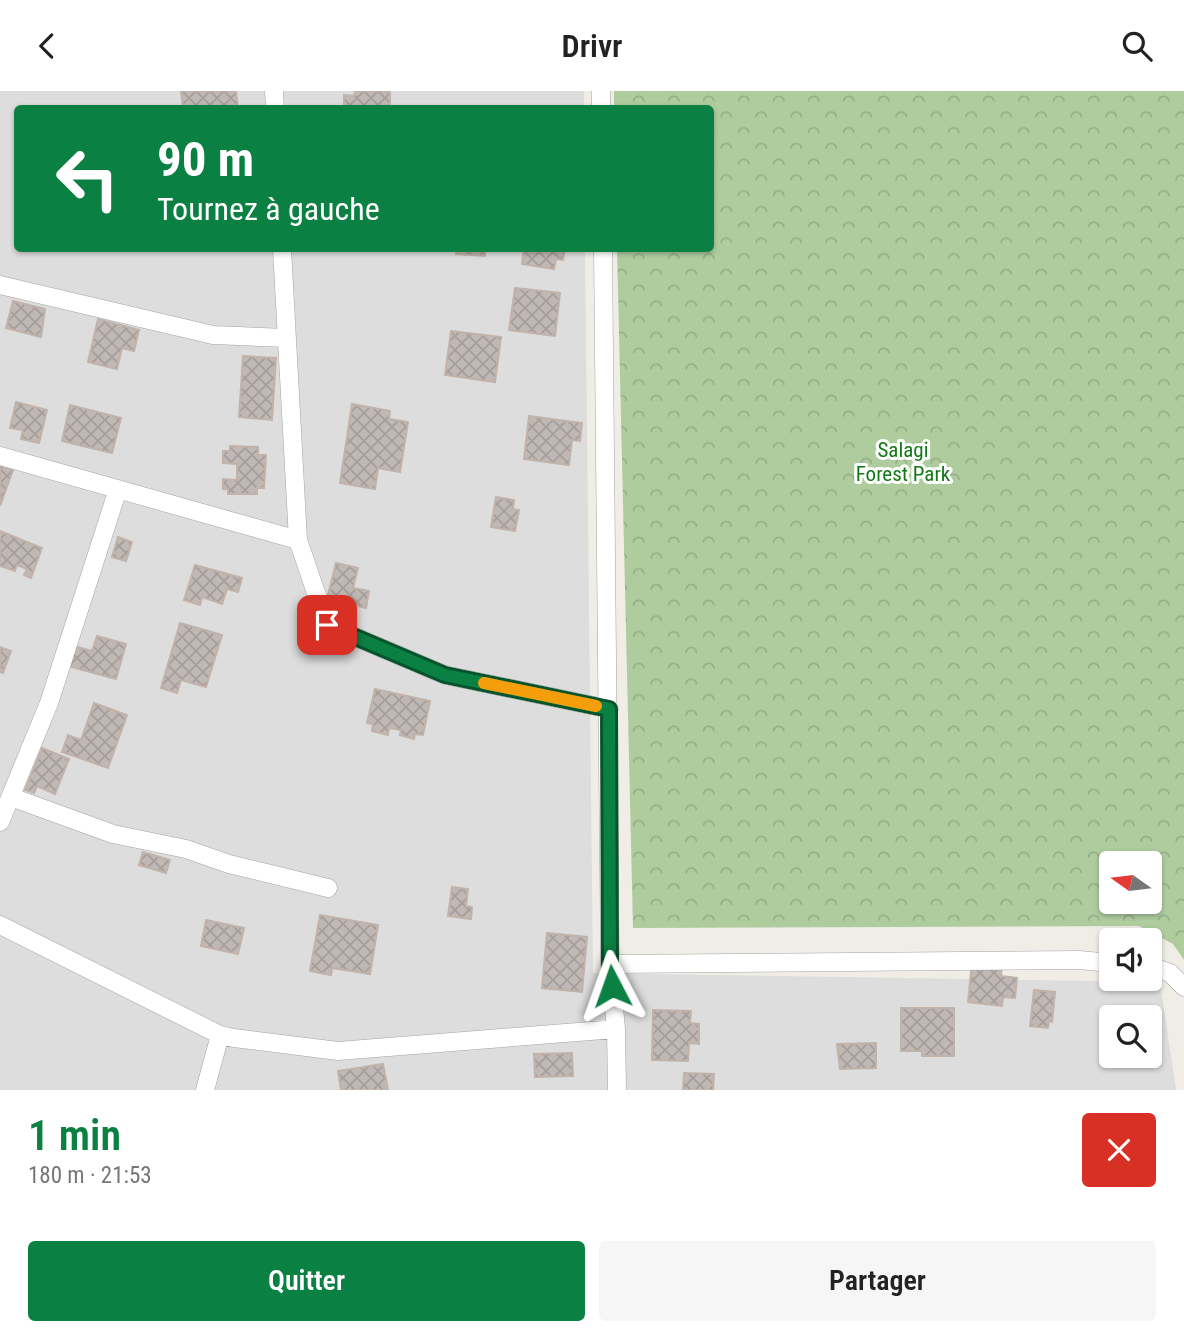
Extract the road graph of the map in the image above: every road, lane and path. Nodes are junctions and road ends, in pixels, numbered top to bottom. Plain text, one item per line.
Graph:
1 (282, 252) edge
2 (603, 252) edge
3 (0, 285) edge
4 (287, 338) junction
5 (0, 456) edge
6 (118, 489) junction
7 (298, 540) junction
8 (609, 709) junction
9 (11, 797) junction
10 (0, 821) edge
11 (328, 888) dead end
12 (0, 925) edge
13 (1099, 962) edge
14 (610, 964) junction
15 (1162, 970) edge
16 (1184, 987) edge
17 (616, 1028) junction
18 (220, 1035) junction
19 (205, 1090) edge
20 (617, 1090) edge

1 - 4 street
2 - 8 street
3 - 4 street
4 - 7 street
5 - 6 street
6 - 7 street
6 - 9 street
7 - 8 street
8 - 14 street
9 - 10 street
9 - 11 street
12 - 18 street
13 - 14 street
14 - 17 street
15 - 16 street
17 - 18 street
17 - 20 street
18 - 19 street

